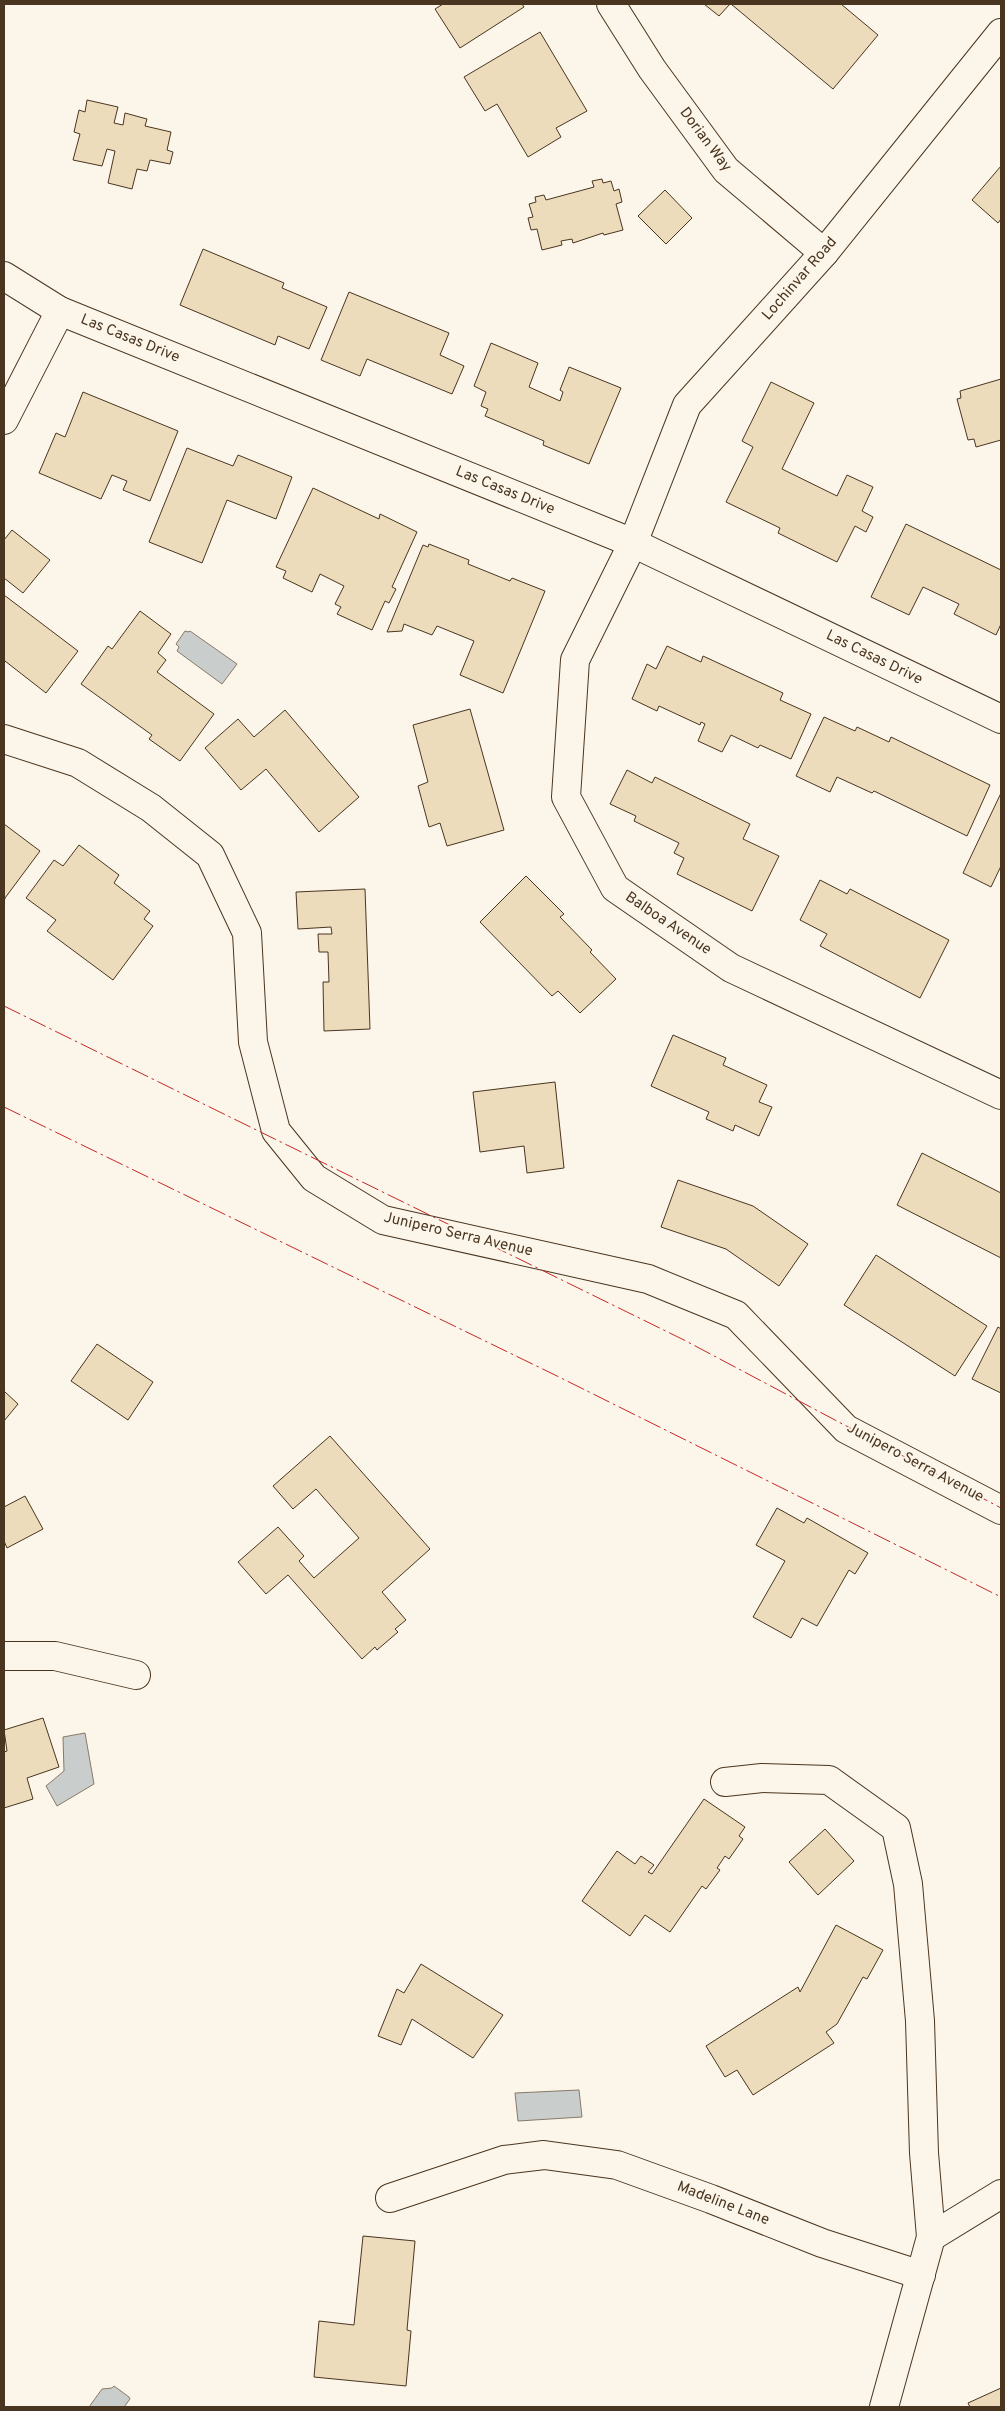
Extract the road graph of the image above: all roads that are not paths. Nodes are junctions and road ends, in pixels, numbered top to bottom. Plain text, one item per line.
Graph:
1 (611, 4) edge
2 (1001, 33) edge
3 (824, 253) junction
4 (4, 276) edge
5 (60, 310) junction
6 (4, 420) edge
7 (633, 543) junction
8 (1001, 719) edge
9 (4, 739) edge
10 (1001, 1095) edge
11 (1001, 1510) edge
12 (4, 1656) edge
13 (136, 1675) dead end
14 (725, 1782) dead end
15 (1001, 2194) edge
16 (390, 2198) dead end
17 (931, 2237) junction
18 (921, 2275) junction
19 (884, 2407) edge

1 - 3 street, Dorian Way
2 - 3 street, Lochinvar Road
3 - 7 street, Lochinvar Road
4 - 5 street, Las Casas Drive
5 - 6 street
5 - 7 street, Las Casas Drive
7 - 8 street, Las Casas Drive
7 - 10 street, Balboa Avenue
9 - 11 street, Junipero Serra Avenue
12 - 13 street
14 - 17 street
15 - 17 street
16 - 18 street, Madeline Lane
17 - 18 street
18 - 19 street

